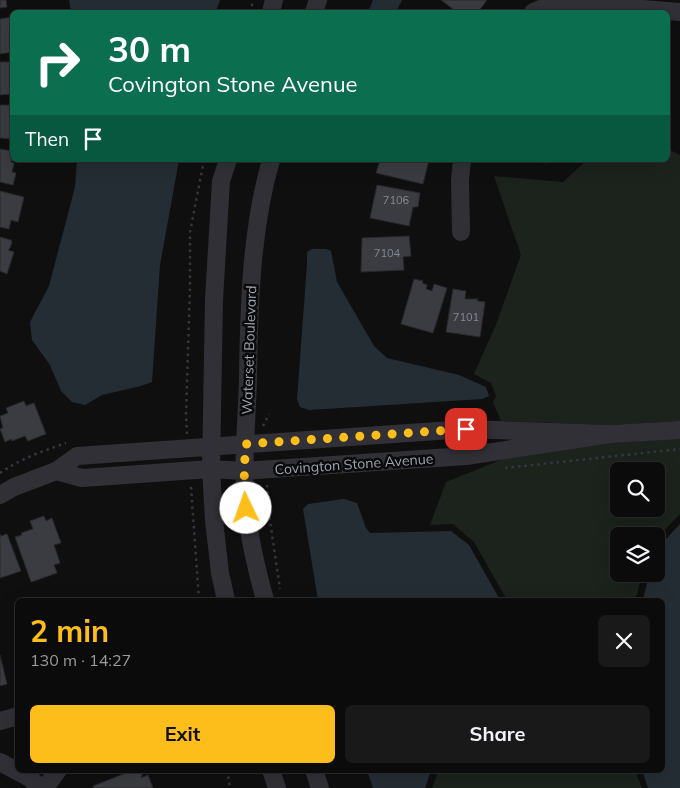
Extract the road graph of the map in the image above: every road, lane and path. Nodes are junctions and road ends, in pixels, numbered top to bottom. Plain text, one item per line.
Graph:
1 (538, 10) edge
2 (661, 10) edge
3 (204, 162) edge
4 (227, 162) edge
5 (270, 162) edge
6 (462, 162) edge
7 (462, 232) dead end
8 (269, 414) dead end
9 (262, 427) dead end
10 (680, 430) edge
11 (611, 434) junction
12 (187, 436) dead end
13 (246, 444) junction
14 (212, 446) junction
15 (211, 469) junction
16 (56, 471) junction
17 (244, 471) junction
18 (191, 481) dead end
19 (267, 484) dead end
20 (0, 494) edge
21 (199, 598) edge
22 (226, 598) edge
23 (273, 598) edge
24 (15, 717) edge
25 (0, 721) edge
26 (0, 762) edge
27 (15, 770) edge
28 (21, 773) edge
29 (56, 773) edge
30 (228, 773) edge
31 (272, 773) edge
32 (315, 773) edge
33 (40, 788) edge
34 (45, 788) edge
35 (230, 788) edge
36 (276, 788) edge
37 (320, 788) edge

1 - 2 street
3 - 12 path
4 - 14 street
5 - 13 street, Waterset Boulevard
6 - 7 street
8 - 9 path
10 - 11 street, Covington Stone Avenue
11 - 13 street, Covington Stone Avenue
11 - 17 street, Covington Stone Avenue
13 - 14 street, Covington Stone Avenue
13 - 17 street, Waterset Boulevard
14 - 15 street
14 - 16 street
15 - 16 street
15 - 17 street, Covington Stone Avenue
15 - 22 street
16 - 20 street
17 - 23 street, Waterset Boulevard
18 - 21 path
19 - 23 path
24 - 25 street
26 - 27 street
28 - 33 street
29 - 34 street
30 - 35 path
31 - 36 street
32 - 37 street

